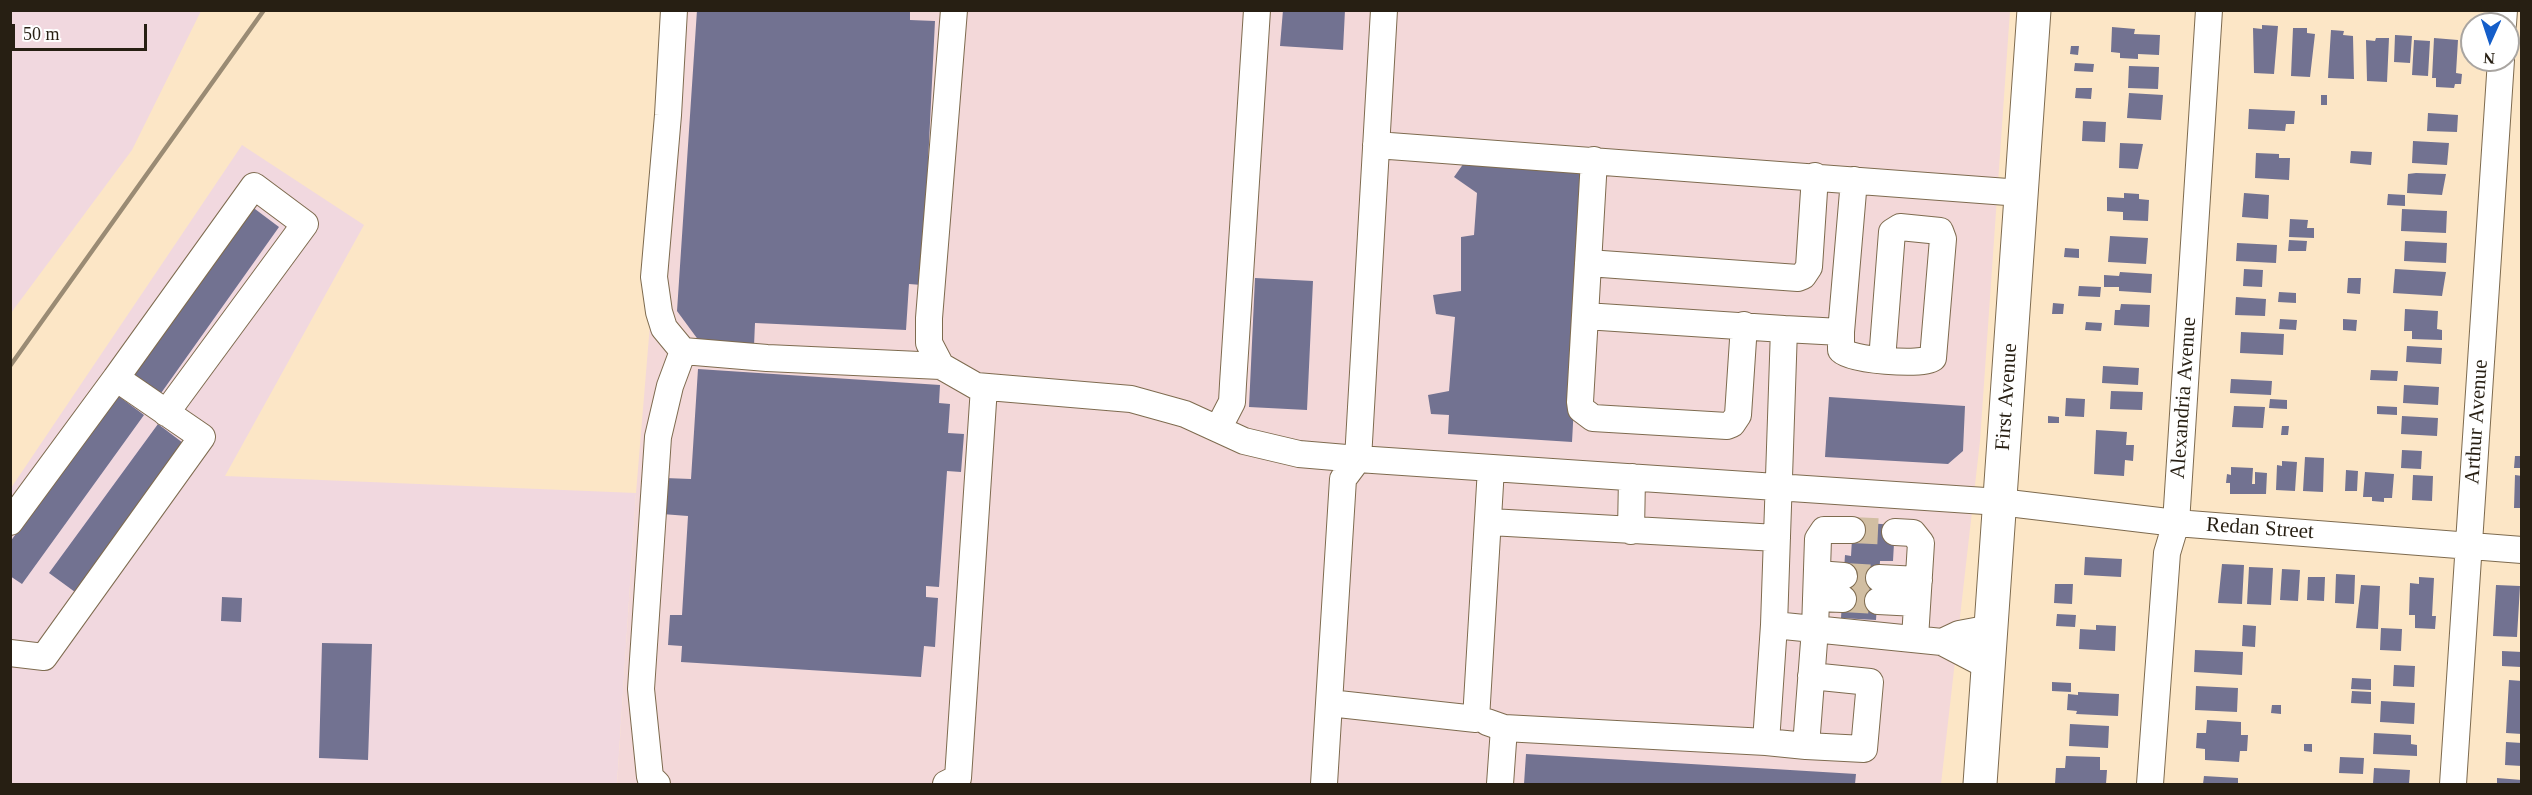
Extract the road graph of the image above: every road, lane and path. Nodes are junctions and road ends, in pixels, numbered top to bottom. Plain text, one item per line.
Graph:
1 (674, 10) edge
2 (954, 10) edge
3 (1257, 10) edge
4 (1384, 10) edge
5 (2034, 10) edge
6 (2209, 10) edge
7 (2499, 72) edge
8 (1377, 145) junction
9 (1594, 160) junction
10 (1815, 176) junction
11 (1854, 180) junction
12 (2021, 193) junction
13 (1588, 263) junction
14 (1585, 316) junction
15 (1744, 325) junction
16 (1784, 329) junction
17 (1841, 332) junction
18 (683, 351) junction
19 (1882, 360) junction
20 (941, 366) junction
21 (116, 378) junction
22 (984, 387) junction
23 (166, 412) junction
24 (1218, 429) junction
25 (1358, 459) junction
26 (1491, 468) junction
27 (1632, 477) junction
28 (1779, 488) junction
29 (2000, 502) junction
30 (10, 522) edge
31 (1490, 522) junction
32 (2176, 523) junction
33 (1852, 530) tunnel mouth
34 (1631, 531) junction
35 (1894, 532) tunnel mouth
36 (1777, 538) junction
37 (2469, 546) junction
38 (2522, 550) edge
39 (1816, 586) junction
40 (1843, 587) tunnel mouth
41 (1878, 589) tunnel mouth
42 (1918, 591) junction
43 (1774, 625) junction
44 (1991, 628) junction
45 (1815, 629) junction
46 (1915, 638) junction
47 (1942, 642) junction
48 (10, 653) edge
49 (1988, 666) junction
50 (1811, 676) junction
51 (1329, 703) junction
52 (1476, 719) junction
53 (1504, 728) junction
54 (1766, 742) junction
55 (1806, 746) junction
56 (657, 784) edge
57 (946, 784) edge
58 (1324, 784) edge
59 (1500, 784) edge
60 (1980, 784) edge
61 (2150, 784) edge
62 (2453, 784) edge

1 - 18 street
2 - 20 street
3 - 24 street
4 - 8 street
5 - 12 main road, First Avenue
6 - 32 street, Alexandria Avenue
7 - 37 street, Arthur Avenue
8 - 9 street
8 - 25 street
9 - 10 street
9 - 13 street
10 - 11 street
10 - 13 street
11 - 12 street
11 - 17 street
12 - 29 main road, First Avenue
13 - 14 street
14 - 15 street
14 - 15 street
15 - 16 street
16 - 17 street
16 - 28 street
17 - 19 street
18 - 20 street
18 - 56 street
19 - 19 street
20 - 22 street, Redan Street
21 - 23 street
21 - 23 street
21 - 30 street
22 - 24 street, Redan Street
22 - 57 street
23 - 48 street
24 - 25 street, Redan Street
25 - 26 street, Redan Street
25 - 51 street
26 - 27 street, Redan Street
26 - 31 street
27 - 28 street, Redan Street
27 - 34 street
28 - 29 street, Redan Street
28 - 36 street
29 - 32 street, Redan Street
29 - 44 main road, First Avenue
31 - 34 street
31 - 52 street
32 - 37 street, Redan Street
32 - 61 street, Alexandria Avenue
33 - 39 street
34 - 36 street
35 - 42 street
36 - 43 street
37 - 38 street, Redan Street
37 - 62 street, Arthur Avenue
39 - 40 street
39 - 45 street
41 - 42 street
42 - 46 street
43 - 45 street
43 - 54 street
44 - 47 street
44 - 49 main road, First Avenue
45 - 46 street
45 - 50 street
46 - 47 street
47 - 49 street
49 - 60 main road, First Avenue
50 - 55 street
50 - 55 street
51 - 52 street
51 - 58 street
52 - 53 street
53 - 54 street
53 - 59 street
54 - 55 street

